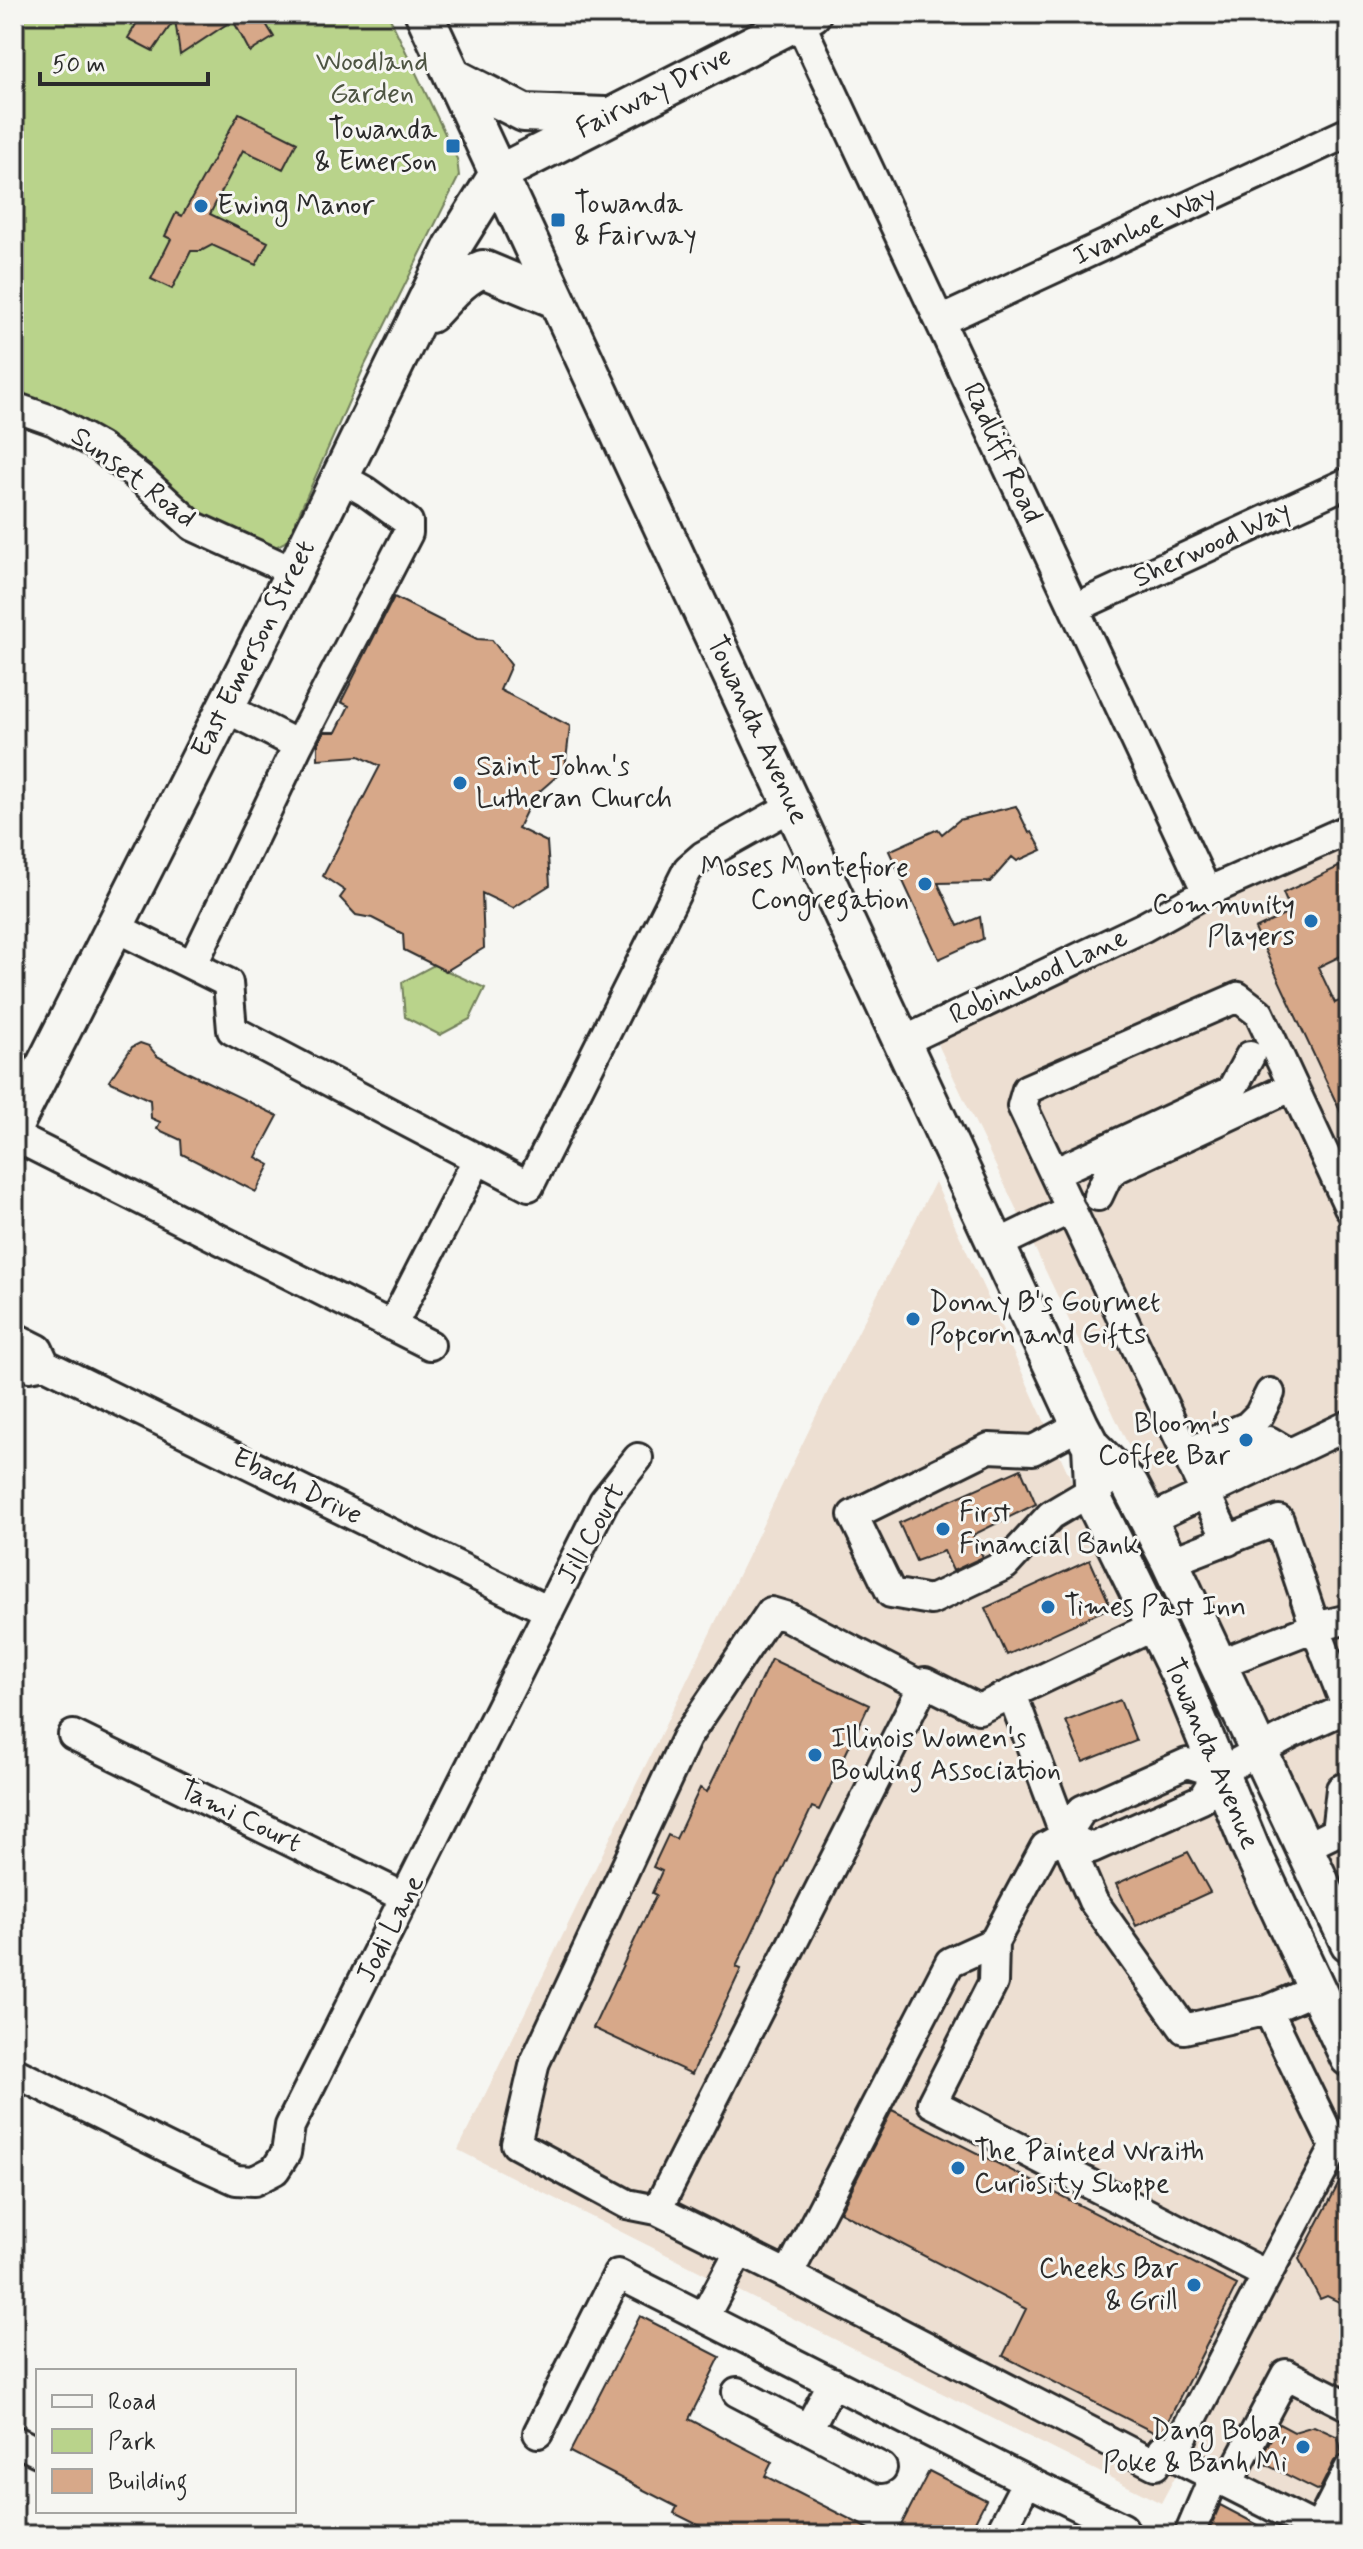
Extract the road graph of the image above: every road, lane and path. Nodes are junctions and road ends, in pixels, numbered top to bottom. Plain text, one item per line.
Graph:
1 (424, 14) edge
2 (802, 16) edge
3 (454, 77) junction
4 (611, 116) junction
5 (1349, 132) edge
6 (498, 174) junction
7 (555, 299) junction
8 (940, 321) junction
9 (407, 339) junction
10 (14, 407) edge
11 (340, 477) junction
12 (1349, 482) edge
13 (294, 572) junction
14 (1075, 608) junction
15 (226, 708) junction
16 (298, 745) junction
17 (792, 806) junction
18 (1349, 829) edge
19 (1207, 892) junction
20 (115, 927) junction
21 (193, 964) junction
22 (902, 1042) junction
23 (1250, 1056) dead end
24 (1293, 1086) junction
25 (14, 1126) edge
26 (14, 1136) edge
27 (477, 1160) junction
28 (1054, 1173) junction
29 (1098, 1196) dead end
30 (1349, 1207) edge
31 (1071, 1209) junction
32 (996, 1245) junction
33 (392, 1326) junction
34 (14, 1337) edge
35 (430, 1345) dead end
36 (14, 1359) edge
37 (45, 1364) junction
38 (1270, 1393) dead end
39 (1349, 1425) edge
40 (1086, 1436) junction
41 (638, 1458) dead end
42 (1197, 1474) junction
43 (1107, 1482) junction
44 (1149, 1520) junction
45 (1228, 1541) junction
46 (1170, 1562) junction
47 (549, 1611) junction
48 (1349, 1619) edge
49 (1156, 1625) junction
50 (1315, 1627) junction
51 (1219, 1664) junction
52 (923, 1687) junction
53 (1012, 1694) junction
54 (1348, 1708) edge
55 (73, 1735) dead end
56 (1259, 1751) junction
57 (1218, 1773) junction
58 (1349, 1786) edge
59 (1065, 1836) junction
60 (1305, 1847) junction
61 (406, 1898) junction
62 (994, 1942) junction
63 (1349, 1943) edge
64 (1317, 1989) junction
65 (1268, 2010) junction
66 (1349, 2058) edge
67 (14, 2072) edge
68 (657, 2210) junction
69 (739, 2252) junction
70 (788, 2275) junction
71 (1267, 2275) junction
72 (704, 2317) junction
73 (833, 2382) junction
74 (737, 2392) dead end
75 (1349, 2406) edge
76 (808, 2429) junction
77 (538, 2433) dead end
78 (14, 2440) edge
79 (36, 2451) edge
80 (1173, 2455) junction
81 (882, 2468) dead end
82 (1349, 2469) edge
83 (1221, 2480) junction
84 (1027, 2481) junction
85 (1123, 2528) dead end
86 (1324, 2532) edge
87 (999, 2535) edge
88 (1189, 2535) edge

1 - 3 main road, Towanda Avenue
2 - 4 main road, Fairway Drive
2 - 8 street, Radliff Road
3 - 4 main road
3 - 6 main road, Towanda Avenue
4 - 6 main road, Fairway Drive
5 - 8 street, Ivanhoe Way
6 - 7 main road, Towanda Avenue
6 - 9 main road, East Emerson Street
7 - 9 main road
7 - 17 main road, Towanda Avenue
8 - 14 street, Radliff Road
9 - 11 main road, East Emerson Street
10 - 13 street, Sunset Road
11 - 13 main road, East Emerson Street
11 - 16 street
12 - 14 street, Sherwood Way
13 - 15 main road, East Emerson Street
14 - 19 street, Radliff Road
15 - 16 street
15 - 20 main road, East Emerson Street
16 - 21 street
17 - 22 main road, Towanda Avenue
17 - 27 street
18 - 19 street, Robinhood Lane
19 - 22 street, Robinhood Lane
20 - 21 street
20 - 25 main road, East Emerson Street
21 - 27 street
22 - 32 main road, Towanda Avenue
23 - 28 street
24 - 28 street
24 - 29 street
24 - 30 street
26 - 33 street
27 - 33 street
28 - 31 street
31 - 32 street
31 - 42 street
32 - 40 main road, Towanda Avenue
33 - 35 street
34 - 37 street, Ebach Drive
36 - 37 street, Ebach Drive
37 - 47 street, Ebach Drive
38 - 42 street
39 - 42 street
40 - 43 main road, Towanda Avenue
40 - 43 street
41 - 47 street, Jill Court
42 - 44 street
42 - 45 street
43 - 44 main road, Towanda Avenue
43 - 49 main road, Towanda Avenue
44 - 46 main road, Towanda Avenue
45 - 46 street
45 - 50 street
46 - 51 main road, Towanda Avenue
47 - 61 street, Jodi Lane
48 - 50 street
49 - 53 street
49 - 57 main road, Towanda Avenue
50 - 51 street
50 - 54 street
51 - 56 main road, Towanda Avenue
52 - 53 street
52 - 68 street
52 - 68 street
53 - 59 street
54 - 56 street
55 - 61 street, Tami Court
56 - 57 street
56 - 60 main road, Towanda Avenue
57 - 59 street
57 - 59 street
57 - 64 main road, Towanda Avenue
58 - 60 street
59 - 62 street
59 - 65 street
60 - 63 main road, Towanda Avenue
61 - 67 street, Jodi Lane
62 - 70 street
62 - 71 street
64 - 65 street
64 - 66 main road, Towanda Avenue
65 - 71 street
68 - 69 street
69 - 70 street
69 - 72 street
70 - 80 street
71 - 80 street
72 - 73 street
72 - 77 street
73 - 76 street
73 - 84 street
74 - 76 street
75 - 83 street
76 - 81 street
78 - 79 street
80 - 83 street
82 - 86 street
83 - 86 street
83 - 88 street
84 - 85 street
84 - 87 street

